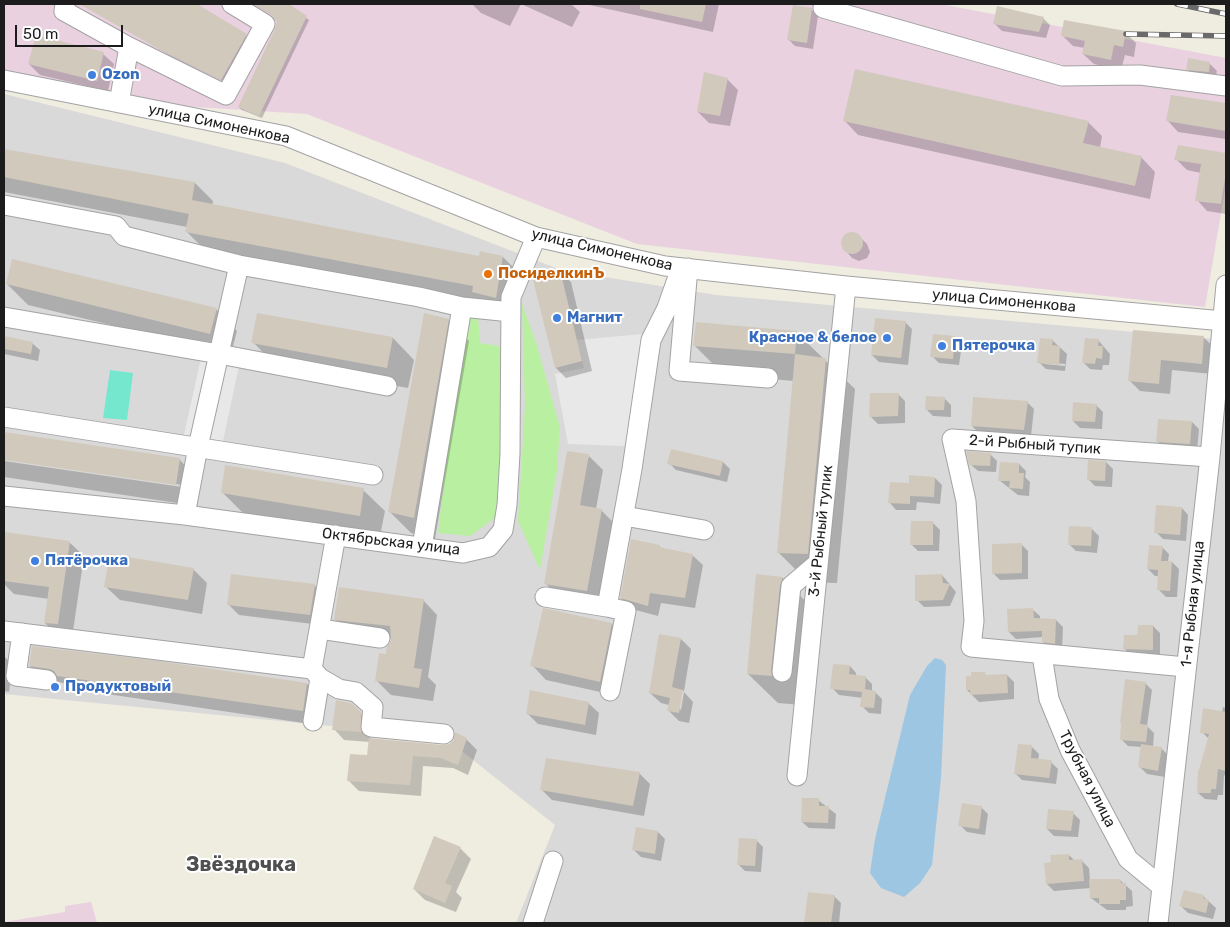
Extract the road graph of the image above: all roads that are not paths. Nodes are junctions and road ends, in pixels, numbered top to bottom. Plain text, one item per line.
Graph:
1 (65, 4) edge
2 (232, 4) edge
3 (823, 8) dead end
4 (129, 47) junction
5 (4, 80) edge
6 (1226, 86) edge
7 (119, 103) junction
8 (4, 205) edge
9 (536, 237) junction
10 (239, 265) junction
11 (684, 268) junction
12 (1226, 285) edge
13 (846, 286) junction
14 (462, 307) junction
15 (511, 312) junction
16 (4, 316) edge
17 (1223, 322) junction
18 (219, 354) junction
19 (768, 378) dead end
20 (387, 386) dead end
21 (4, 417) edge
22 (198, 447) junction
23 (1210, 457) junction
24 (372, 476) dead end
25 (4, 496) edge
26 (185, 515) junction
27 (624, 516) junction
28 (704, 530) dead end
29 (336, 535) junction
30 (422, 547) junction
31 (818, 563) junction
32 (545, 597) dead end
33 (607, 607) junction
34 (320, 629) junction
35 (13, 632) edge
36 (380, 638) dead end
37 (1042, 655) junction
38 (1186, 667) junction
39 (782, 672) dead end
40 (316, 674) junction
41 (47, 680) dead end
42 (610, 691) dead end
43 (313, 722) dead end
44 (444, 734) dead end
45 (797, 776) dead end
46 (553, 861) dead end
47 (1162, 887) junction
48 (533, 923) edge
49 (1158, 923) edge

1 - 4 street
2 - 4 street
3 - 6 street
4 - 7 street
5 - 7 street, улица Симоненкова
7 - 9 street, улица Симоненкова
8 - 10 street
9 - 11 street, улица Симоненкова
9 - 15 street, Октябрьская улица
10 - 14 street
10 - 18 street
11 - 13 street, улица Симоненкова
11 - 19 street
11 - 27 street
12 - 17 street, 1-я Рыбная улица
13 - 17 street, улица Симоненкова
13 - 31 street, 3-й Рыбный тупик
14 - 15 street
14 - 30 street
15 - 30 street, Октябрьская улица
16 - 18 street
17 - 23 street, 1-я Рыбная улица
18 - 20 street
18 - 22 street
21 - 22 street
22 - 24 street
22 - 26 street
23 - 37 street, 2-й Рыбный тупик
23 - 38 street, 1-я Рыбная улица
25 - 26 street, Октябрьская улица
26 - 29 street, Октябрьская улица
27 - 28 street
27 - 33 street
29 - 30 street, Октябрьская улица
29 - 34 street
31 - 39 street
31 - 45 street, 3-й Рыбный тупик
32 - 33 street
33 - 42 street
34 - 36 street
34 - 40 street
35 - 40 street
35 - 41 street
37 - 38 street
37 - 47 street, Трубная улица
38 - 47 street, 1-я Рыбная улица
40 - 43 street
40 - 44 street
46 - 48 street
47 - 49 street, 1-я Рыбная улица

